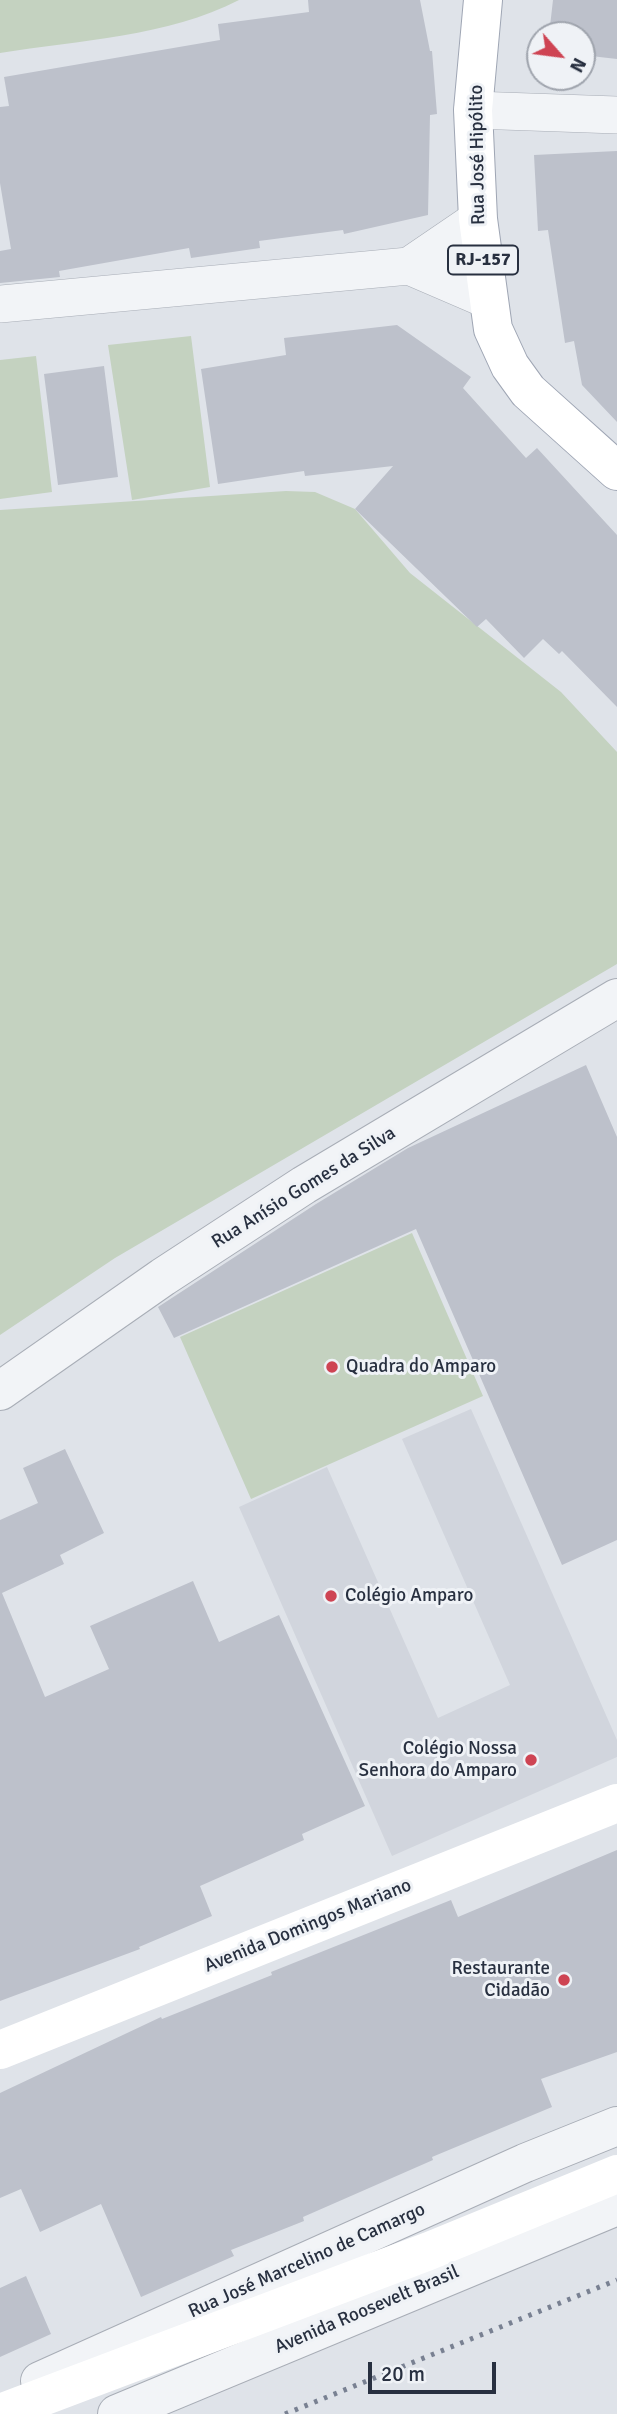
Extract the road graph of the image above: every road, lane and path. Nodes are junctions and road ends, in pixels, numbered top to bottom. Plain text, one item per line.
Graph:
1 (483, 0) edge
2 (473, 110) junction
3 (617, 115) edge
4 (478, 219) junction
5 (409, 266) junction
6 (488, 300) junction
7 (0, 304) edge
8 (617, 471) edge
9 (608, 1004) edge
10 (0, 1391) edge
11 (617, 1803) edge
12 (0, 2050) edge
13 (617, 2126) edge
14 (617, 2174) edge
15 (617, 2206) edge
16 (0, 2400) edge
17 (0, 2413) edge
18 (117, 2414) edge

1 - 2 main road, Rua José Hipólito / RJ-157
2 - 3 street
2 - 4 main road, Rua José Hipólito / RJ-157
4 - 5 street
4 - 6 main road, Rua José Hipólito / RJ-157
5 - 6 street
5 - 7 street
6 - 8 main road, Rua José Hipólito / RJ-157
9 - 10 street, Rua Anísio Gomes da Silva
11 - 12 main road, Avenida Domingos Mariano
13 - 16 street, Rua José Marcelino de Camargo
14 - 17 main road, Rua José Marcelino de Camargo
15 - 18 street, Avenida Roosevelt Brasil

